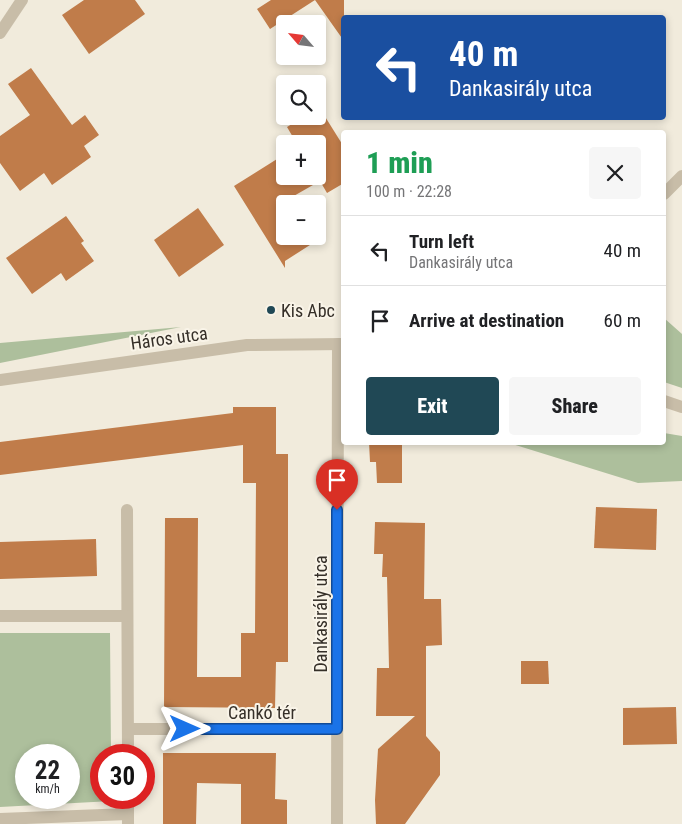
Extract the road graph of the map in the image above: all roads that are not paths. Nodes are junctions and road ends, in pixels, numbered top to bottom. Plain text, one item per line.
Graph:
1 (22, 0) edge
2 (0, 33) edge
3 (682, 176) edge
4 (666, 192) edge
5 (341, 344) edge
6 (0, 380) edge
7 (666, 402) edge
8 (682, 407) edge
9 (127, 510) dead end
10 (0, 616) edge
11 (127, 616) junction
12 (128, 729) junction
13 (337, 729) junction
14 (128, 744) edge
15 (0, 819) edge
16 (128, 819) edge
17 (337, 824) edge

1 - 2 street
3 - 4 street
5 - 6 street, Háros utca
5 - 13 street, Dankasirály utca
7 - 8 street
9 - 11 street
10 - 11 street
11 - 12 street
12 - 13 street, Cankó tér
12 - 14 street
13 - 17 street, Dankasirály utca
15 - 16 street

